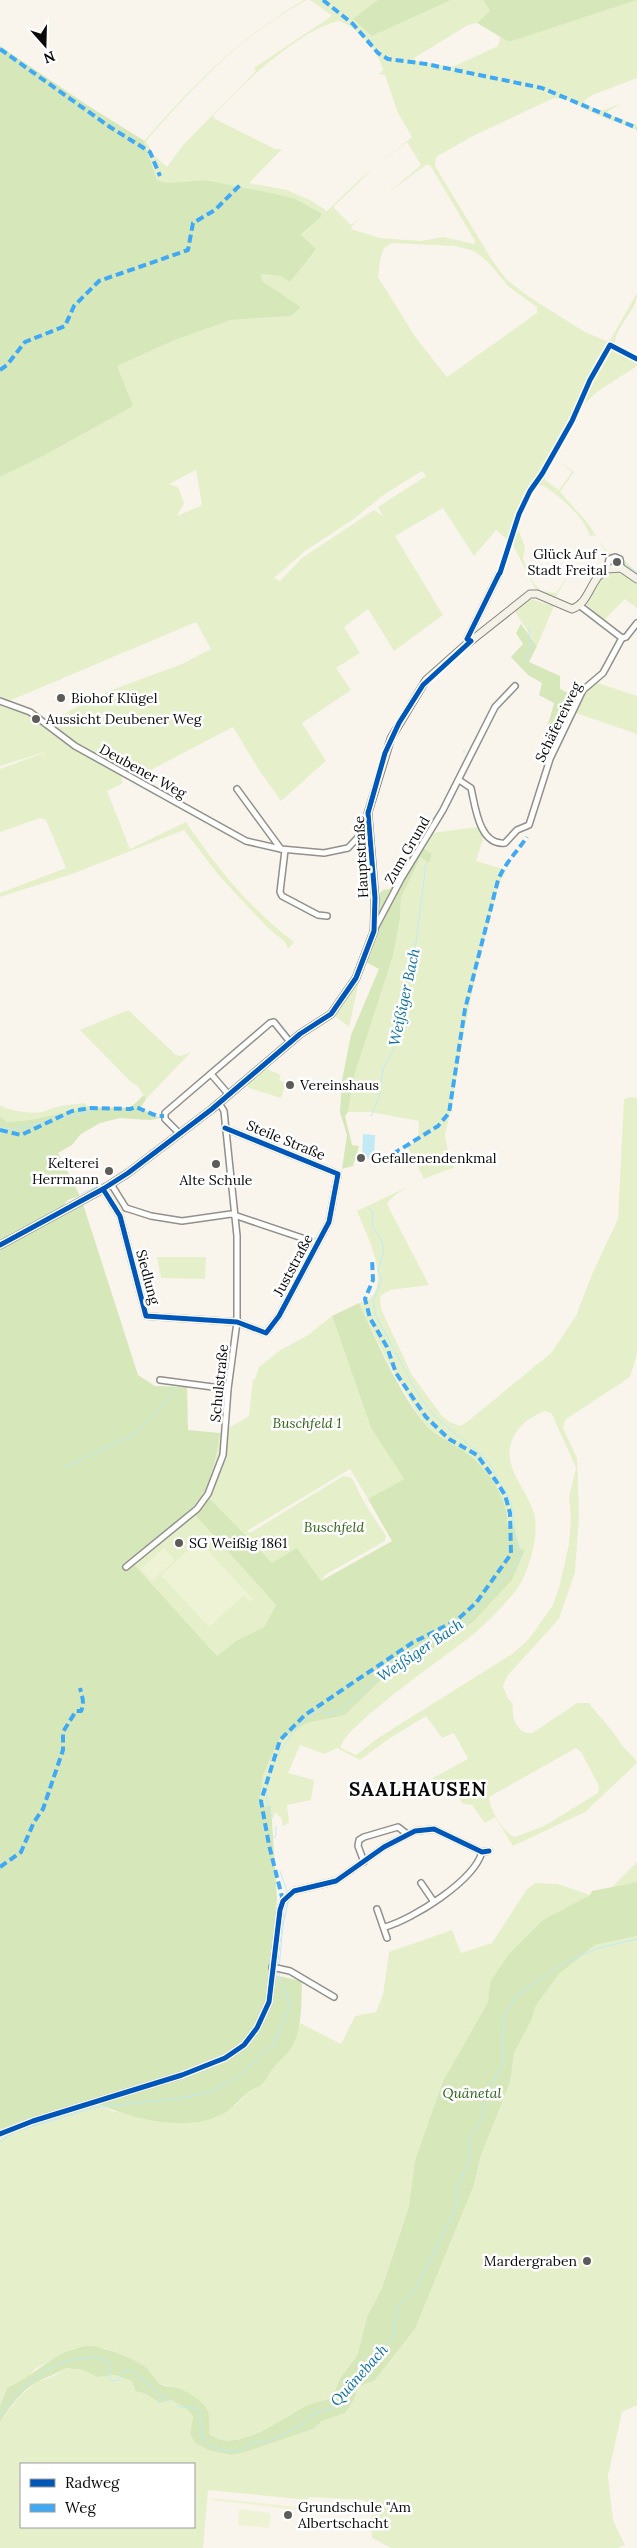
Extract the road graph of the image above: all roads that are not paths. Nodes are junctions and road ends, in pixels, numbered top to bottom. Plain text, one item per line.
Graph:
1 (621, 568) junction
2 (607, 569) junction
3 (499, 574) dead end
4 (637, 579) edge
5 (579, 606) junction
6 (637, 623) edge
7 (622, 638) junction
8 (470, 641) junction
9 (515, 686) dead end
10 (0, 701) edge
11 (459, 780) junction
12 (238, 789) dead end
13 (368, 830) junction
14 (283, 850) junction
15 (327, 916) dead end
16 (374, 931) junction
17 (290, 1042) junction
18 (211, 1074) junction
19 (229, 1095) junction
20 (219, 1103) junction
21 (225, 1128) junction
22 (180, 1134) junction
23 (338, 1174) joint
24 (111, 1184) junction
25 (103, 1189) junction
26 (126, 1208) junction
27 (119, 1213) junction
28 (235, 1216) junction
29 (317, 1242) junction
30 (0, 1245) edge
31 (237, 1322) junction
32 (160, 1380) dead end
33 (228, 1389) junction
34 (126, 1567) dead end
35 (407, 1834) junction
36 (489, 1851) dead end
37 (482, 1852) junction
38 (364, 1862) junction
39 (421, 1883) dead end
40 (434, 1902) junction
41 (377, 1909) dead end
42 (385, 1927) junction
43 (387, 1938) dead end
44 (277, 1968) junction
45 (334, 1997) dead end
46 (0, 2134) edge

1 - 2 street
1 - 2 street
1 - 4 street
2 - 5 street
3 - 8 street
5 - 7 street
5 - 8 street, Hauptstraße
6 - 7 street, Schäfereiweg
7 - 11 street, Schäfereiweg
8 - 13 street, Hauptstraße
9 - 11 street, Zum Grund
10 - 14 street, Deubener Weg
11 - 16 street, Zum Grund
12 - 14 street
13 - 14 street, Deubener Weg
13 - 16 street, Hauptstraße
14 - 15 street
16 - 17 street, Hauptstraße
17 - 18 street
17 - 19 street, Hauptstraße
18 - 19 street
18 - 22 street
19 - 20 street, Hauptstraße
20 - 21 street, Schulstraße
20 - 22 street, Hauptstraße
21 - 23 street, Steile Straße
21 - 28 street, Schulstraße
22 - 24 street, Hauptstraße
23 - 29 street, Juststraße
24 - 25 street, Hauptstraße
24 - 26 street
25 - 27 street, Siedlung
25 - 30 street, Hauptstraße
26 - 27 street
26 - 28 street
27 - 31 street, Siedlung
28 - 29 street
28 - 31 street, Schulstraße
29 - 31 street, Juststraße
31 - 33 street, Schulstraße
32 - 33 street
33 - 34 street, Schulstraße
35 - 37 street
35 - 38 street
35 - 38 street
36 - 37 street
37 - 40 street
38 - 44 street
39 - 40 street
40 - 42 street
41 - 42 street
42 - 43 street
44 - 45 street
44 - 46 street

